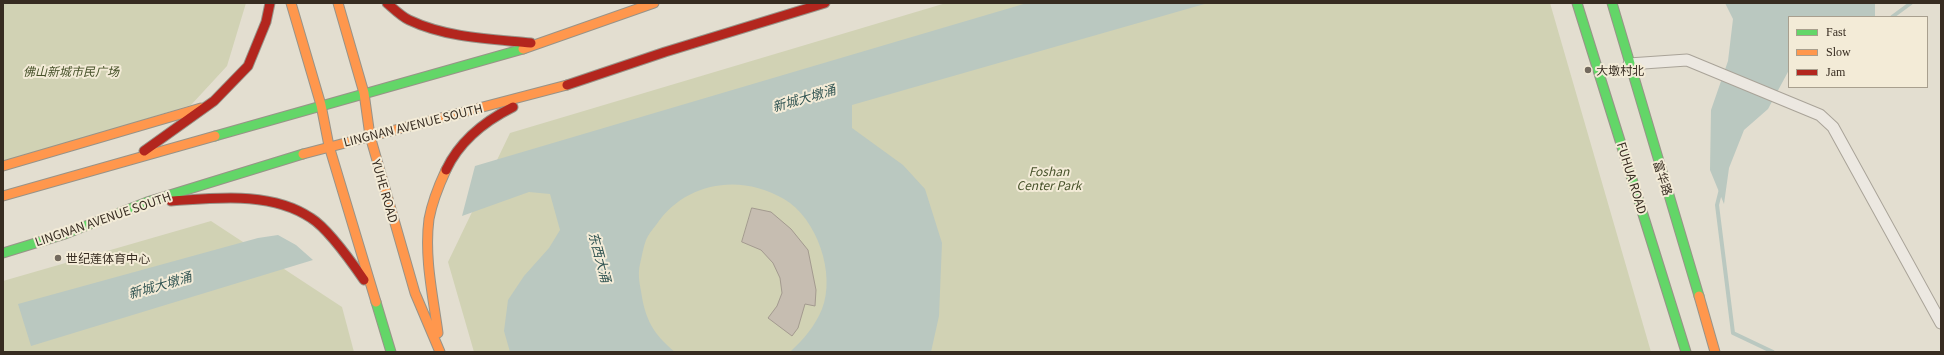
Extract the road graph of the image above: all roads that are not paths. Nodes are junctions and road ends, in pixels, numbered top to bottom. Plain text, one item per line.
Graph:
1 (270, 3) edge
2 (291, 3) edge
3 (338, 3) edge
4 (387, 3) edge
5 (654, 3) edge
6 (825, 3) edge
7 (1577, 3) edge
8 (1612, 3) edge
9 (540, 44) junction
10 (1629, 64) junction
11 (554, 89) junction
12 (364, 93) junction
13 (208, 105) junction
14 (321, 105) junction
15 (370, 136) junction
16 (329, 146) junction
17 (131, 160) junction
18 (3, 166) edge
19 (3, 196) edge
20 (147, 202) junction
21 (3, 252) edge
22 (372, 290) junction
23 (1941, 323) edge
24 (440, 351) edge
25 (391, 352) edge
26 (1686, 352) edge
27 (1715, 352) edge

1 - 13 main road
2 - 14 main road
3 - 12 main road, YUHE ROAD
4 - 9 main road
5 - 9 main road
6 - 11 main road, LINGNAN AVENUE SOUTH
7 - 26 main road, FUHUA ROAD
8 - 10 main road, 富华路
9 - 12 main road
10 - 23 street
10 - 27 main road, 富华路
11 - 15 main road, LINGNAN AVENUE SOUTH
11 - 24 main road
12 - 14 main road
12 - 15 main road, YUHE ROAD
13 - 17 main road
13 - 18 main road
14 - 16 main road
14 - 17 main road
15 - 16 main road, LINGNAN AVENUE SOUTH
15 - 24 main road, YUHE ROAD
16 - 20 main road, LINGNAN AVENUE SOUTH
16 - 22 main road
17 - 19 main road
20 - 21 main road, LINGNAN AVENUE SOUTH
20 - 22 main road
22 - 25 main road

